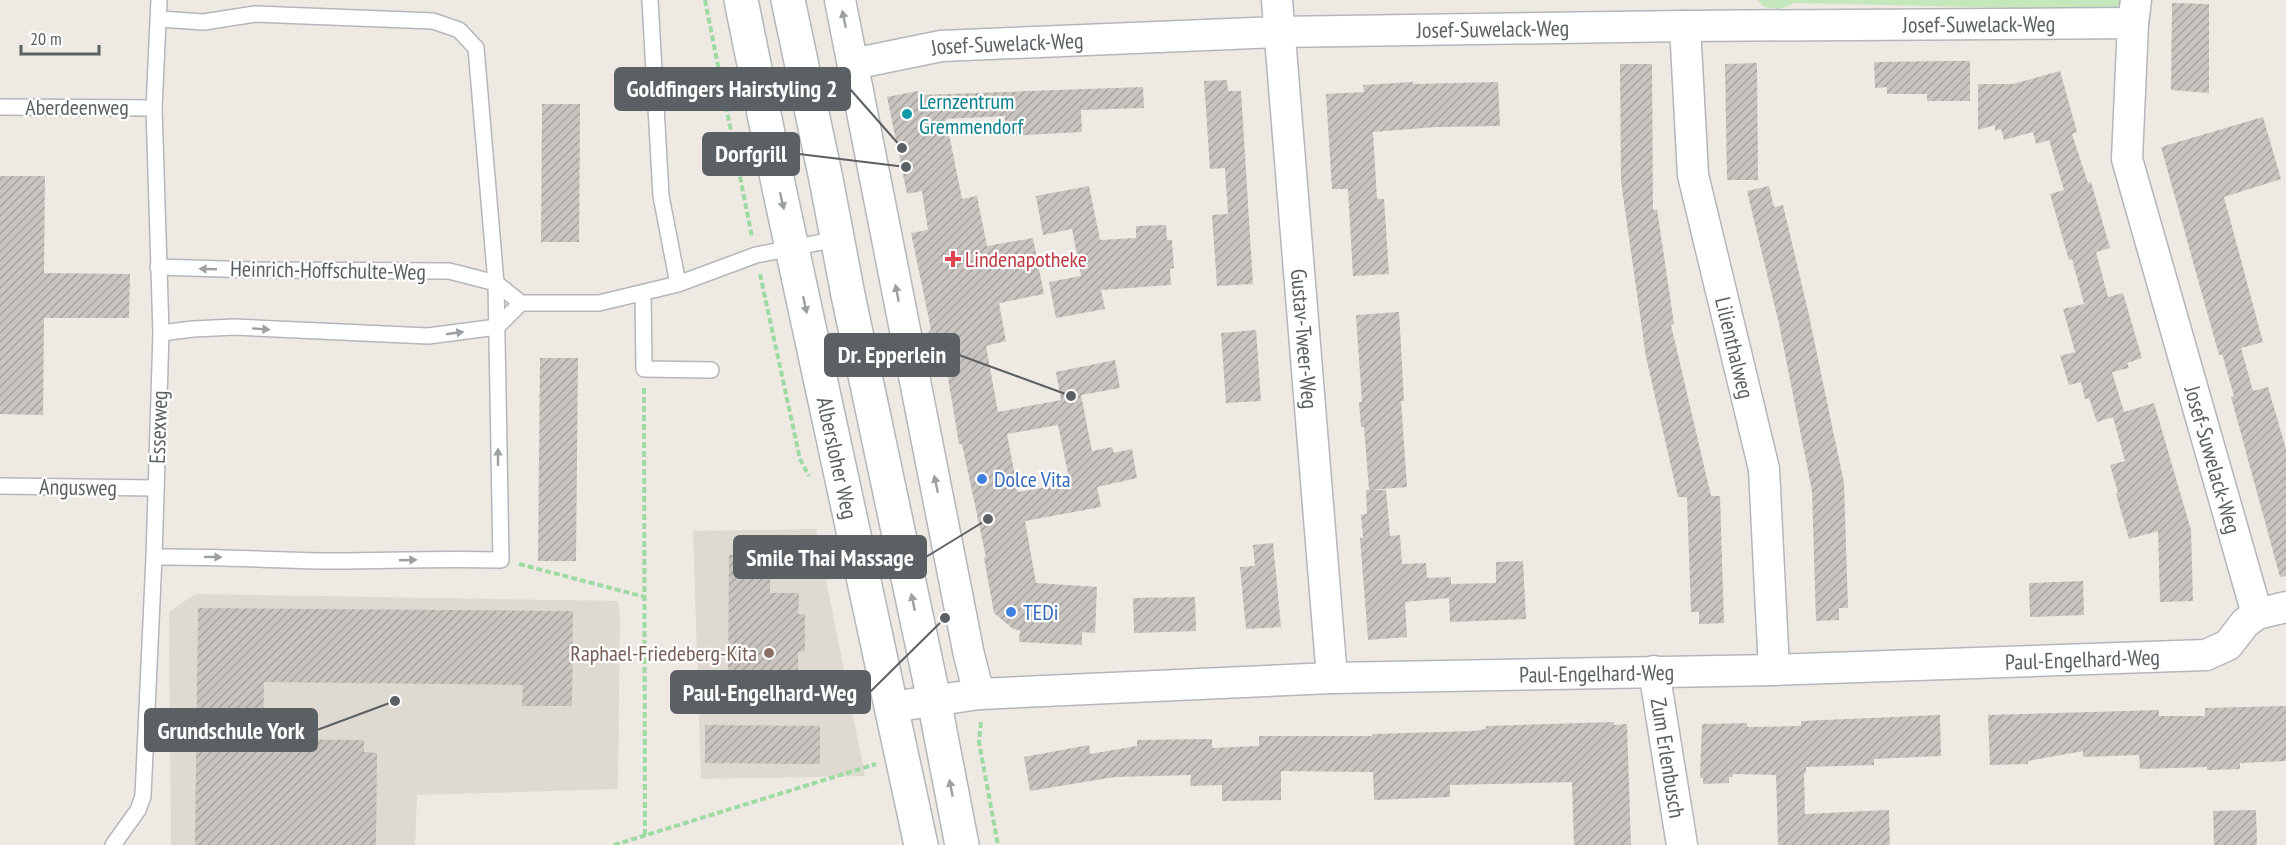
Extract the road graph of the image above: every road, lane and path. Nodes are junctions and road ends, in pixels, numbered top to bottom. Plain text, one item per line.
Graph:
1 (159, 0) edge
2 (650, 0) edge
3 (741, 0) edge
4 (788, 0) edge
5 (840, 0) edge
6 (1277, 0) edge
7 (2135, 12) edge
8 (1742, 13) edge
9 (159, 19) junction
10 (1685, 26) junction
11 (1278, 32) junction
12 (853, 63) junction
13 (0, 107) edge
14 (154, 108) junction
15 (837, 239) junction
16 (792, 248) junction
17 (158, 267) junction
18 (496, 283) junction
19 (678, 284) junction
20 (643, 293) junction
21 (521, 303) junction
22 (498, 327) junction
23 (161, 333) junction
24 (644, 369) junction
25 (711, 370) dead end
26 (0, 486) edge
27 (156, 488) junction
28 (154, 557) junction
29 (501, 560) junction
30 (645, 597) junction
31 (2286, 607) edge
32 (2257, 614) junction
33 (1774, 670) junction
34 (1654, 671) junction
35 (1332, 678) junction
36 (980, 694) junction
37 (934, 700) junction
38 (892, 707) junction
39 (979, 742) dead end
40 (874, 764) dead end
41 (645, 837) junction
42 (113, 845) edge
43 (614, 845) edge
44 (921, 845) edge
45 (962, 845) edge
46 (998, 845) edge
47 (1682, 845) edge

1 - 9 lane, Essexweg
2 - 19 lane
3 -> 16 main road, Albersloher Weg
4 - 15 main road, Albersloher Weg
12 -> 5 street
6 - 11 street, Gustav-Tweer-Weg
7 - 8 street, Josef-Suwelack-Weg
7 - 32 street, Josef-Suwelack-Weg
8 - 10 street, Josef-Suwelack-Weg
9 - 14 lane, Essexweg
9 - 18 lane
10 - 11 street, Josef-Suwelack-Weg
10 - 33 street, Lilienthalweg
11 - 12 street, Josef-Suwelack-Weg
11 - 35 street, Gustav-Tweer-Weg
36 -> 12 street
13 - 14 lane, Aberdeenweg
14 - 17 lane, Essexweg
15 - 16 lane
37 -> 15 main road, Albersloher Weg
16 - 19 lane
16 -> 38 main road, Albersloher Weg
18 -> 17 lane, Heinrich-Hoffschulte-Weg
17 - 23 lane, Essexweg
18 - 21 lane
18 - 22 lane
19 - 20 lane
20 - 21 lane
20 - 24 lane
21 - 22 lane
23 -> 22 lane
29 -> 22 lane
23 - 27 lane, Essexweg
24 - 25 lane
24 - 30 path
26 - 27 lane, Angusweg
27 - 28 lane, Essexweg
28 -> 29 lane
28 - 42 lane, Essexweg
29 - 30 path
30 - 41 path
31 - 32 street
32 - 33 street, Paul-Engelhard-Weg
33 - 34 street, Paul-Engelhard-Weg
34 - 35 street, Paul-Engelhard-Weg
34 - 47 street, Zum Erlenbusch
35 - 36 street, Paul-Engelhard-Weg
36 - 37 street, Paul-Engelhard-Weg
37 - 38 street, Paul-Engelhard-Weg
45 -> 37 main road, Albersloher Weg
38 - 44 main road, Albersloher Weg
39 - 46 path
40 - 41 path
41 - 43 path

